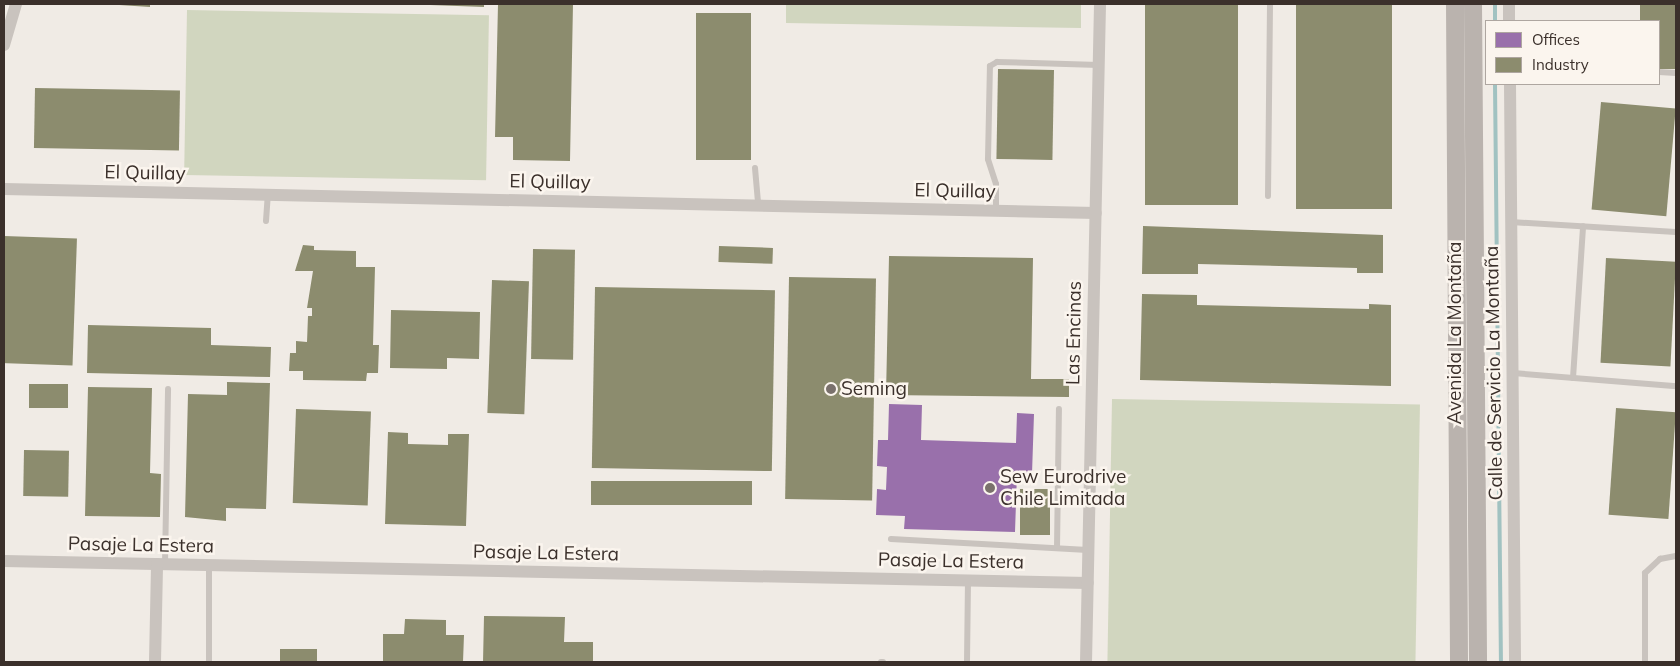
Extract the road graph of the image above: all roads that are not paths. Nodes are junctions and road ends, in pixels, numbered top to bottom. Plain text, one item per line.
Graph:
1 (16, 4) edge
2 (1100, 4) edge
3 (1270, 4) edge
4 (1454, 4) edge
5 (1473, 4) edge
6 (1509, 4) edge
7 (1509, 20) edge
8 (4, 45) edge
9 (1099, 65) junction
10 (1660, 72) edge
11 (1676, 73) edge
12 (1510, 85) edge
13 (755, 168) dead end
14 (4, 189) edge
15 (268, 195) junction
16 (1268, 196) dead end
17 (758, 206) junction
18 (996, 211) junction
19 (1096, 213) junction
20 (266, 221) dead end
21 (1511, 222) junction
22 (1583, 226) junction
23 (1676, 232) edge
24 (1513, 373) junction
25 (1573, 378) junction
26 (1676, 386) edge
27 (168, 389) dead end
28 (1059, 409) dead end
29 (891, 539) dead end
30 (1058, 548) junction
31 (1088, 550) junction
32 (1676, 556) edge
33 (4, 560) edge
34 (161, 564) junction
35 (209, 565) junction
36 (968, 580) junction
37 (1088, 583) junction
38 (155, 662) edge
39 (209, 662) edge
40 (967, 662) edge
41 (1086, 662) edge
42 (1459, 662) edge
43 (1478, 662) edge
44 (1515, 662) edge
45 (1645, 662) edge

1 - 8 street
2 - 9 street, Las Encinas
3 - 16 lane
4 - 42 main road, Avenida La Montaña
5 - 43 main road, Avenida La Montaña
6 - 7 street
9 - 18 lane
9 - 19 street, Las Encinas
10 - 11 lane
12 - 21 street, Calle de Servicio La Montaña
13 - 17 lane
14 - 15 street, El Quillay
15 - 17 street, El Quillay
15 - 20 lane
17 - 18 street, El Quillay
18 - 19 street, El Quillay
19 - 31 street, Las Encinas
21 - 22 lane
21 - 24 street, Calle de Servicio La Montaña
22 - 23 lane
22 - 25 lane
24 - 25 lane
24 - 44 street, Calle de Servicio La Montaña
25 - 26 lane
27 - 34 lane
28 - 30 lane
29 - 30 lane
30 - 31 lane
31 - 37 street, Las Encinas
32 - 45 lane
33 - 34 street, Pasaje La Estera
34 - 35 street, Pasaje La Estera
34 - 38 street
35 - 36 street, Pasaje La Estera
35 - 39 lane
36 - 37 street, Pasaje La Estera
36 - 40 lane
37 - 41 street, Las Encinas

